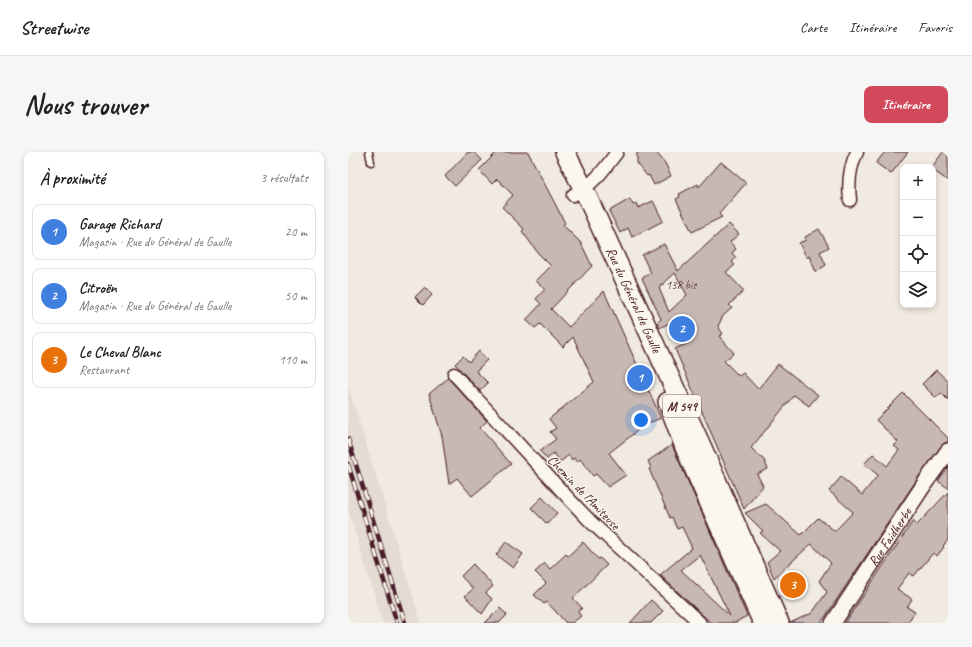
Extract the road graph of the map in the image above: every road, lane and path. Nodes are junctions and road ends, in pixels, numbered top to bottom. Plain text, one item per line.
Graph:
1 (368, 152) edge
2 (551, 152) edge
3 (565, 152) edge
4 (617, 152) edge
5 (857, 152) edge
6 (371, 162) dead end
7 (578, 193) junction
8 (850, 200) dead end
9 (454, 374) dead end
10 (948, 451) edge
11 (700, 623) edge
12 (763, 623) edge
13 (779, 623) edge
14 (833, 623) edge

1 - 6 lane
2 - 7 main road, Rue du Général de Gaulle / M 549
3 - 7 main road, Rue du Général de Gaulle / M 549
4 - 7 street
5 - 8 street
7 - 12 main road, Rue du Général de Gaulle / M 549
7 - 13 main road, Rue du Général de Gaulle / M 549
9 - 11 street, Chemin de l'Amiteuse
10 - 14 street, Rue Faidherbe

